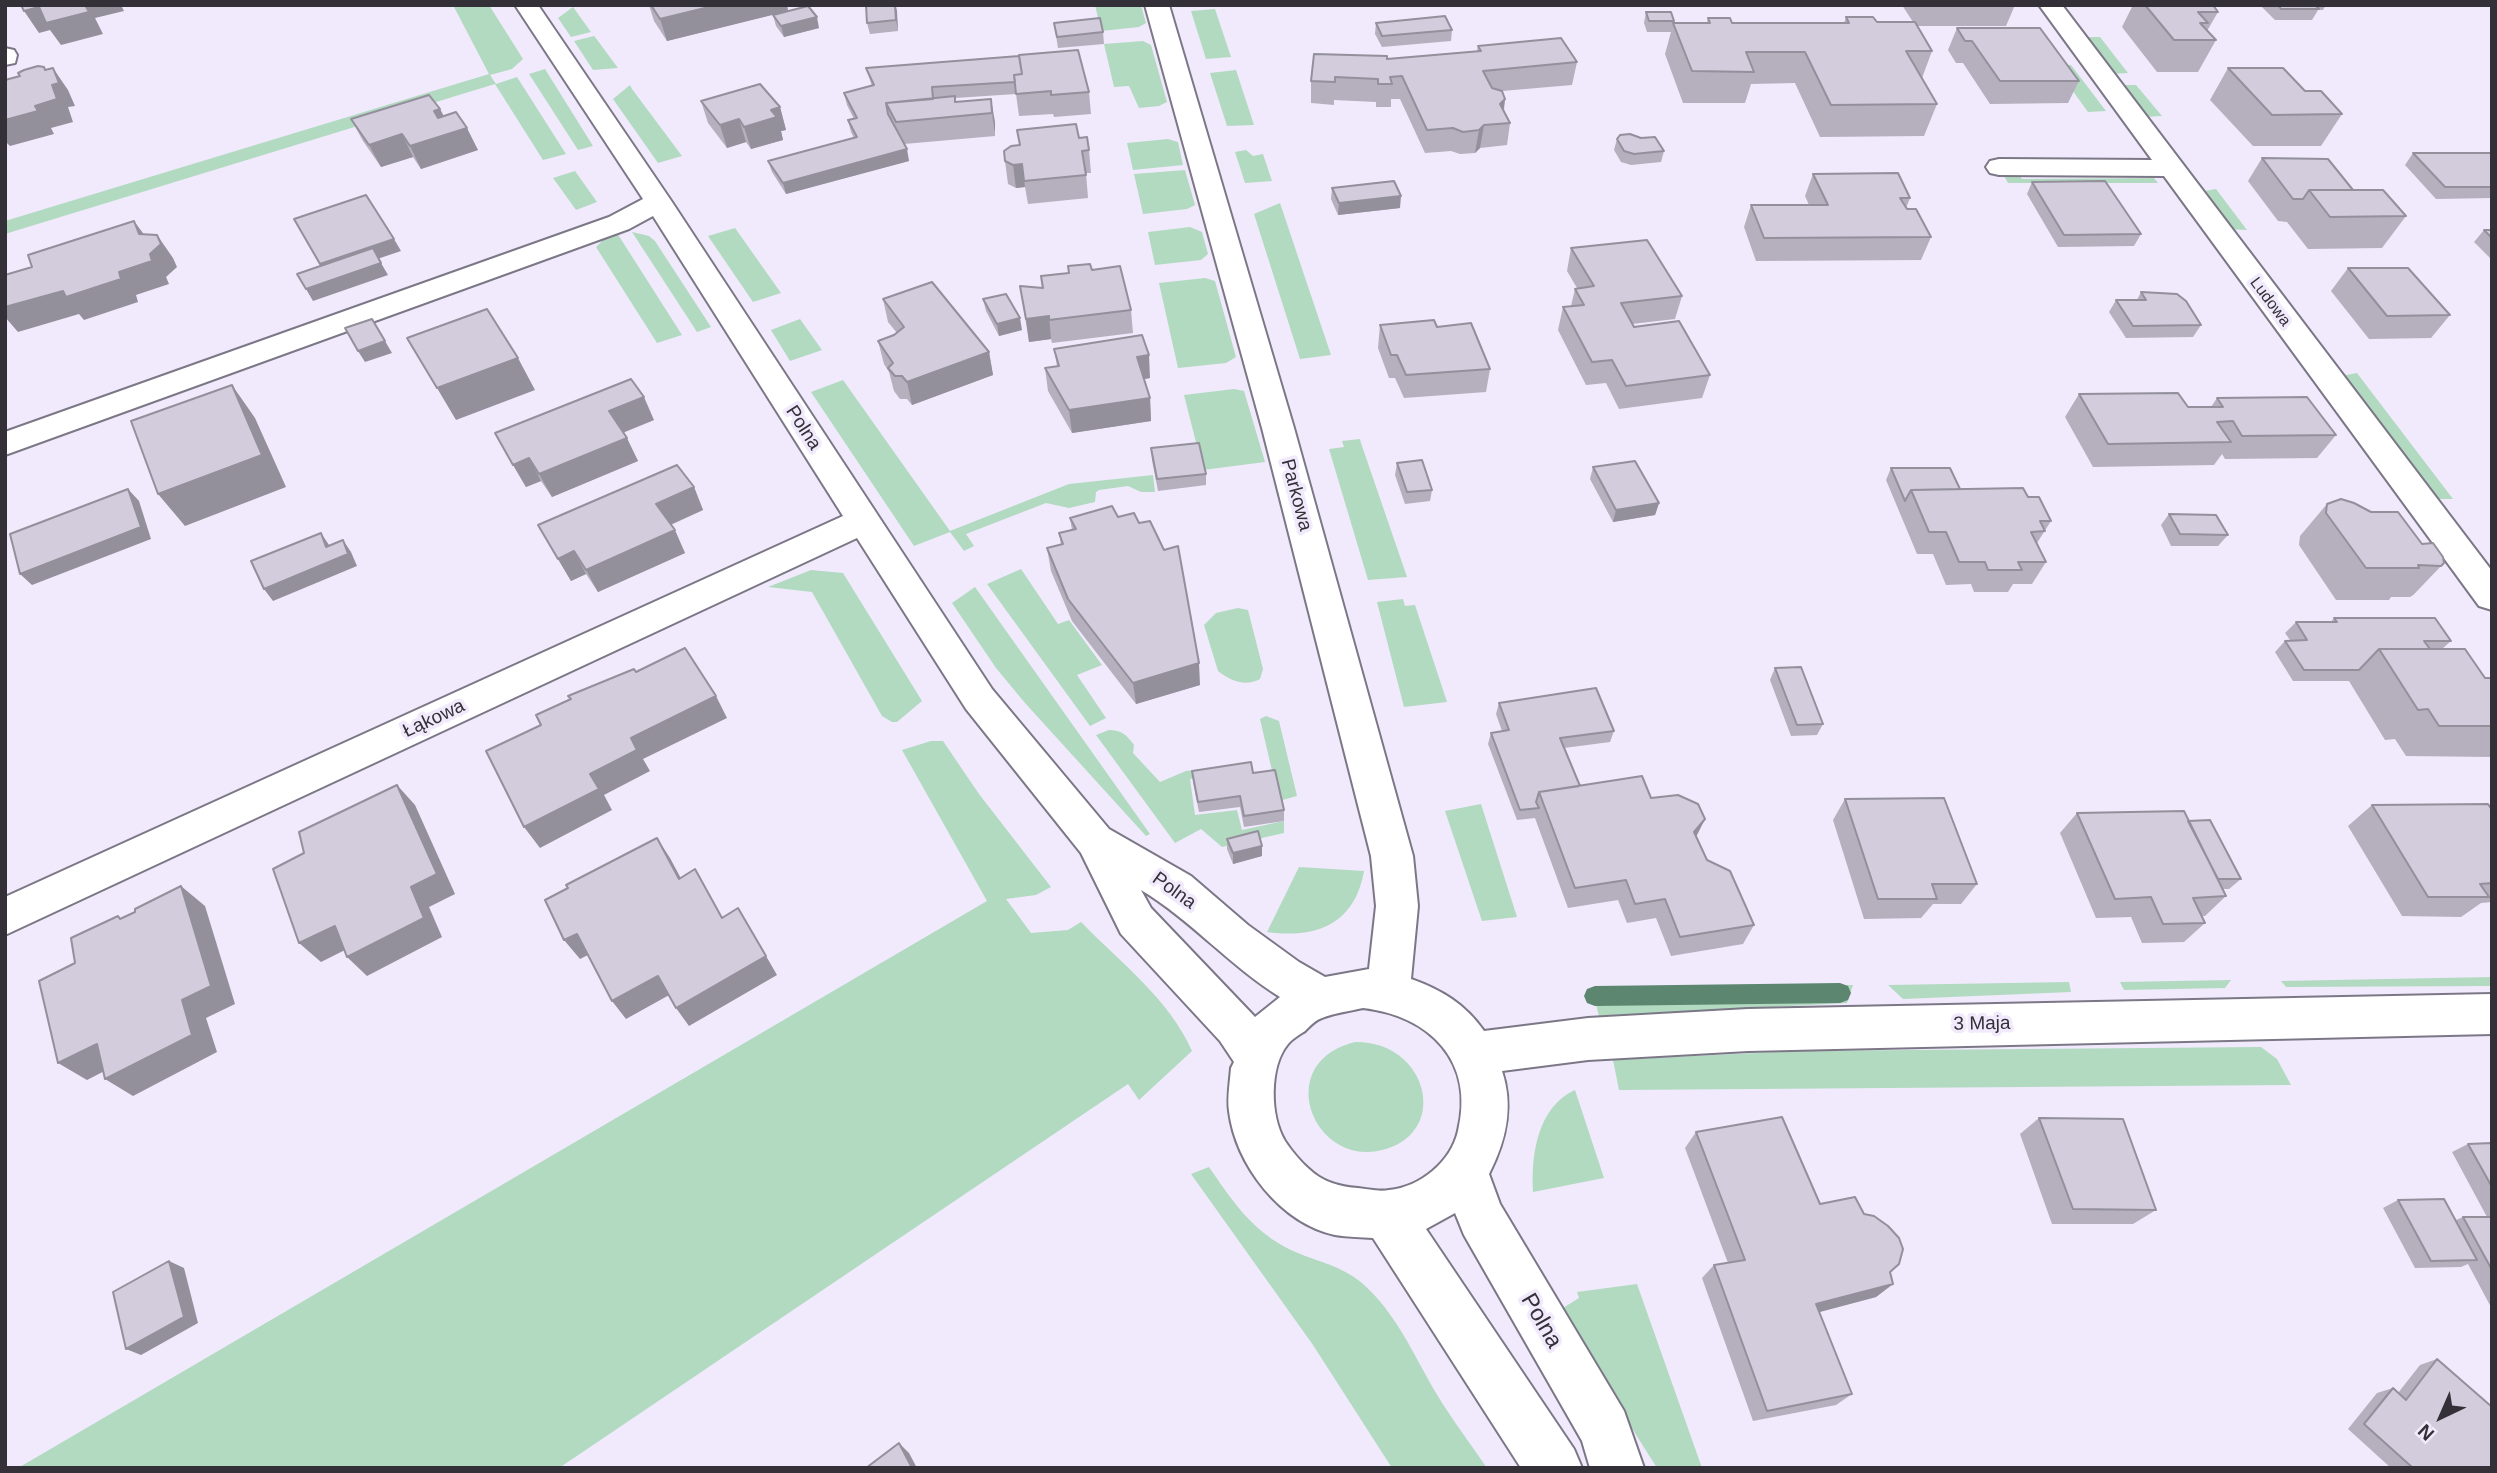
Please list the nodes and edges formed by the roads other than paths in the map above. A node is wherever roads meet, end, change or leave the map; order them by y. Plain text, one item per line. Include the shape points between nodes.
1 (526, 5) edge
2 (1157, 5) edge
3 (2050, 5) edge
4 (2059, 144) dead end
5 (1999, 167) dead end
6 (2074, 168) junction
7 (2169, 168) junction
8 (658, 202) junction
9 (62, 398) dead end
10 (5, 444) edge
11 (863, 522) junction
12 (2492, 597) edge
13 (1095, 841) junction
14 (5, 918) edge
15 (1387, 990) junction
16 (1318, 996) junction
17 (2492, 1014) edge
18 (1473, 1054) junction
19 (1255, 1056) junction
20 (1465, 1174) junction
21 (1386, 1215) junction
22 (1555, 1468) edge
23 (1617, 1468) edge

1 - 8 street, Polna
2 - 15 street, Parkowa via 1282,443 1397,876 1395,941
3 - 7 street, Ludowa
4 - 6 street
5 - 6 street
6 - 7 street
7 - 12 street, Ludowa
8 - 9 street via 609,207
8 - 10 street via 620,223
8 - 11 street, Polna
11 - 13 street, Polna via 979,699
11 - 14 street, Łąkowa
13 - 16 street, Polna via 1176,889 1233,938
13 - 19 street, Polna via 1136,921 1236,1026
15 - 16 street via 1340,989
15 - 18 street via 1413,998 1437,1013
16 - 19 street via 1277,1024
17 - 18 street, 3 Maja via 1748,1030 1588,1040
18 - 20 street via 1485,1083 1487,1115 1480,1146
19 - 21 street via 1249,1108 1256,1138 1272,1165 1293,1189 1322,1205 1353,1215
20 - 21 street via 1431,1202 1410,1212
20 - 23 street, Polna via 1481,1218 1605,1430
21 - 22 street

